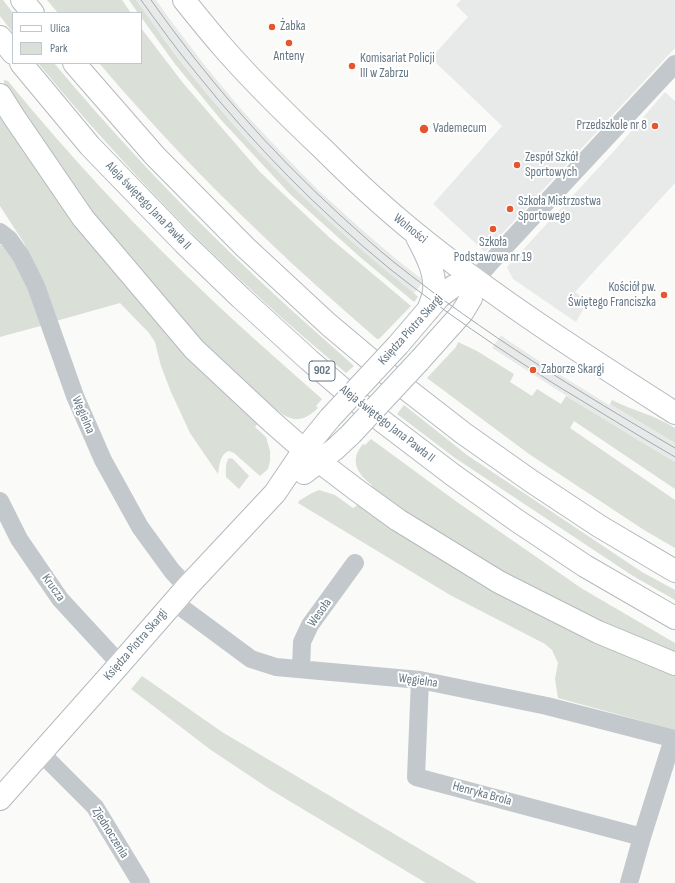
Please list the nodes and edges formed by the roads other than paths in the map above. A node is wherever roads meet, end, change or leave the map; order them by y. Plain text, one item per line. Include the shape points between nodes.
1 (22, 0) edge
2 (184, 0) edge
3 (32, 12) edge
4 (0, 37) edge
5 (12, 52) edge
6 (22, 64) edge
7 (75, 64) edge
8 (675, 64) edge
9 (0, 95) edge
10 (0, 232) edge
11 (414, 233) junction
12 (475, 280) junction
13 (512, 306) junction
14 (427, 312) junction
15 (462, 313) junction
16 (675, 413) edge
17 (312, 456) junction
18 (0, 501) edge
19 (355, 563) dead end
20 (675, 571) edge
21 (180, 595) junction
22 (675, 618) edge
23 (120, 664) junction
24 (675, 664) edge
25 (301, 669) junction
26 (420, 680) junction
27 (674, 739) edge
28 (41, 753) junction
29 (0, 799) edge
30 (642, 837) junction
31 (141, 883) edge
32 (629, 883) edge

1 - 3 main road
2 - 11 main road, Wolności via 275,103 364,190
4 - 5 main road
6 - 22 main road, Aleja świętego Jana Pawła II / 902 via 90,146 179,238 320,370 365,408 516,520 585,566
7 - 20 main road via 154,156 245,247 328,324 391,377 531,481 599,526
8 - 12 street
9 - 17 main road via 83,218 184,338 271,421
10 - 21 street, Węgielna via 9,239 21,256 36,286 75,396 103,460 140,528 172,571
11 - 12 main road, Wolności
11 - 14 main road via 426,254 433,276 434,292
12 - 13 main road, Wolności
12 - 14 main road, Księdza Piotra Skargi via 454,286 439,297
12 - 15 main road, Księdza Piotra Skargi via 471,298
13 - 15 main road via 496,303
13 - 16 main road, Wolności
14 - 17 main road, Księdza Piotra Skargi, bridge via 330,418
15 - 17 main road, Księdza Piotra Skargi, bridge via 351,434 335,449
17 - 21 main road, Księdza Piotra Skargi
17 - 24 main road via 398,520 499,582 598,632
18 - 23 street, Krucza via 19,539 60,599
19 - 25 street, Wesoła via 310,625 302,642
21 - 23 main road, Księdza Piotra Skargi
21 - 25 street, Węgielna via 251,659 276,667
23 - 28 main road, Księdza Piotra Skargi
25 - 26 street, Węgielna
26 - 27 street, Węgielna via 547,706
26 - 30 street, Henryka Brola via 416,777
27 - 30 street
28 - 29 main road, Księdza Piotra Skargi
28 - 31 street, Zjednoczenia via 95,807
30 - 32 street

